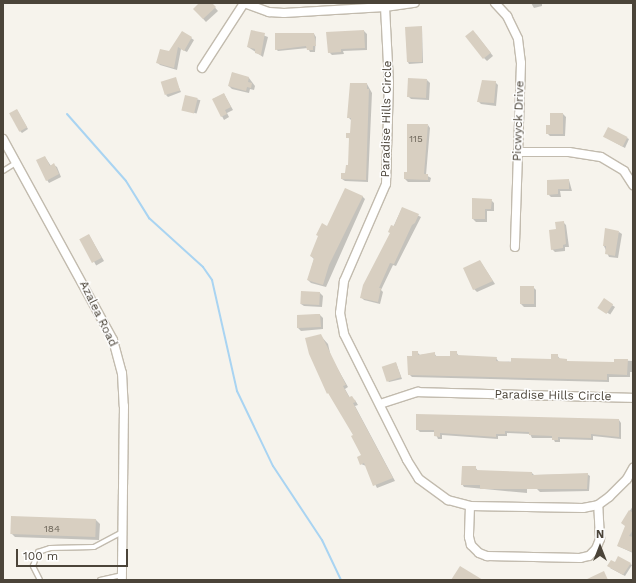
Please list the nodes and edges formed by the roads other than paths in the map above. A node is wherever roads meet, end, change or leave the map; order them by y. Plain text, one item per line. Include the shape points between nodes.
1 (244, 3) edge
2 (415, 3) edge
3 (495, 3) edge
4 (385, 7) junction
5 (202, 68) dead end
6 (3, 138) edge
7 (518, 152) junction
8 (17, 162) junction
9 (3, 172) edge
10 (633, 185) edge
11 (515, 247) dead end
12 (633, 398) edge
13 (380, 404) junction
14 (633, 468) edge
15 (598, 504) junction
16 (470, 506) junction
17 (123, 531) junction
18 (122, 577) edge
19 (40, 580) edge
20 (100, 580) edge

1 - 4 street via 262,10 284,13
1 - 5 street
2 - 4 street
3 - 7 street, Picwyck Drive via 507,16 518,39 521,63
4 - 13 street, Paradise Hills Circle via 389,83 386,184 349,269 340,301 344,334
6 - 8 street, Azalea Road
7 - 10 street via 569,152 601,157 624,171
7 - 11 street, Picwyck Drive
8 - 9 lane
8 - 17 street, Azalea Road via 113,340 122,373 124,406
12 - 13 street, Paradise Hills Circle via 418,392
13 - 16 street, Paradise Hills Circle via 419,479 448,500
14 - 15 street, Paradise Hills Circle via 618,490
15 - 16 street, Paradise Hills Circle via 572,510
15 - 16 street via 600,539 596,549 589,556 580,558 487,556 478,553 471,545 469,537
17 - 18 street, Azalea Road
17 - 19 lane via 94,547 50,548 38,552 33,566
18 - 20 lane

